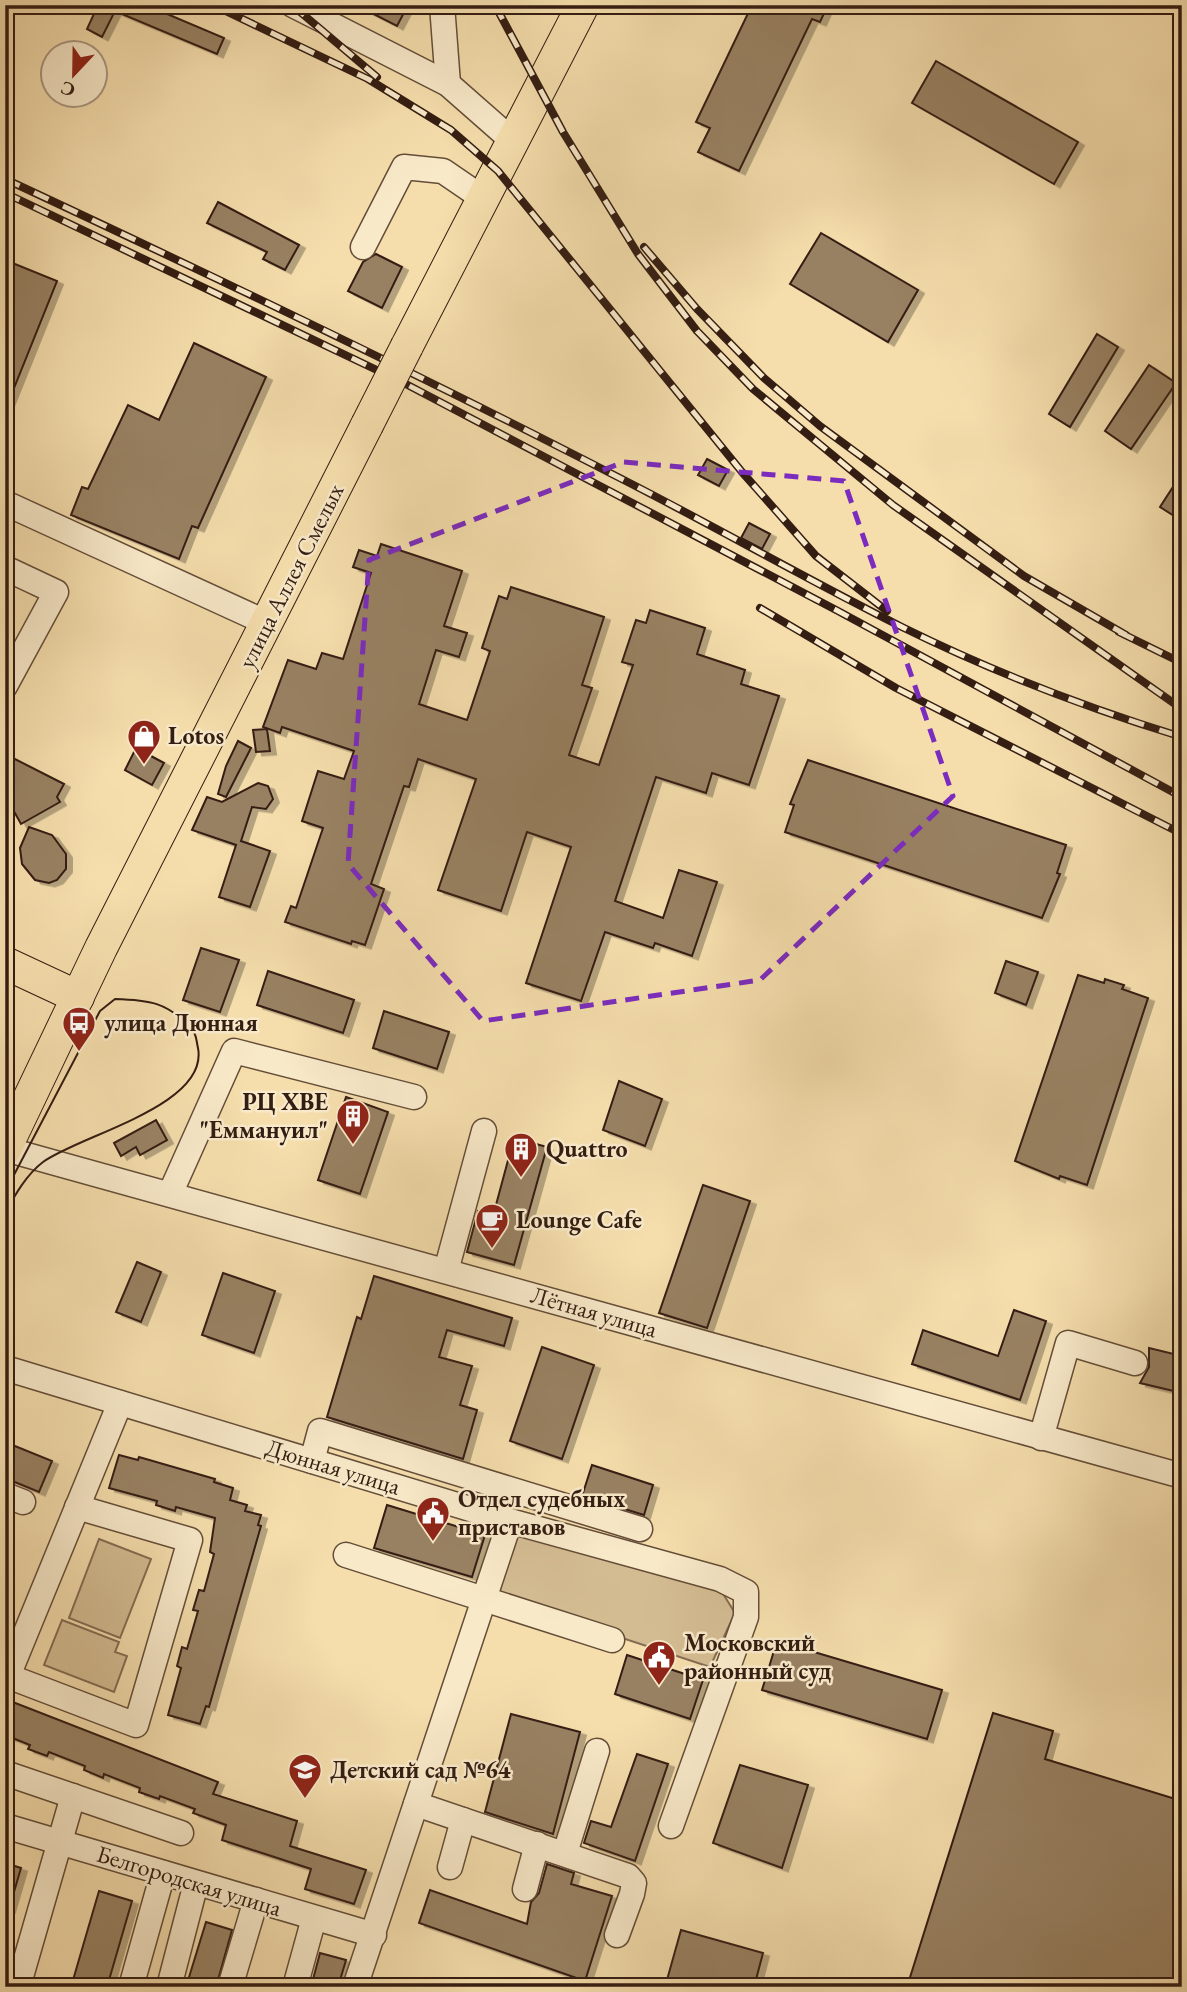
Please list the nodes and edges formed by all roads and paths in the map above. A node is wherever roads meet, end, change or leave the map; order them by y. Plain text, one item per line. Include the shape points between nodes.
1 (293, 5) edge
2 (442, 5) edge
3 (583, 5) edge
4 (448, 84) junction
5 (514, 142) junction
6 (484, 199) junction
7 (363, 247) dead end
8 (6, 507) edge
9 (5, 568) edge
10 (267, 623) junction
11 (5, 686) edge
12 (5, 963) edge
13 (78, 997) junction
14 (414, 1097) dead end
15 (484, 1131) dead end
16 (5, 1149) edge
17 (170, 1194) junction
18 (446, 1271) junction
19 (1135, 1363) dead end
20 (5, 1368) edge
21 (120, 1403) junction
22 (1041, 1438) junction
23 (312, 1461) junction
24 (1182, 1476) edge
25 (77, 1507) junction
26 (510, 1521) junction
27 (639, 1529) dead end
28 (346, 1555) dead end
29 (484, 1598) junction
30 (612, 1640) dead end
31 (7, 1675) edge
32 (597, 1751) dead end
33 (5, 1773) edge
34 (73, 1796) junction
35 (416, 1804) junction
36 (463, 1820) junction
37 (5, 1826) edge
38 (671, 1826) dead end
39 (181, 1833) dead end
40 (60, 1842) junction
41 (537, 1844) junction
42 (565, 1853) junction
43 (450, 1867) dead end
44 (163, 1873) junction
45 (196, 1883) junction
46 (525, 1889) dead end
47 (256, 1900) junction
48 (314, 1918) junction
49 (373, 1935) junction
50 (617, 1935) dead end
51 (18, 1987) edge
52 (131, 1987) edge
53 (169, 1987) edge
54 (230, 1987) edge
55 (295, 1987) edge
56 (355, 1987) edge

1 - 4 street
2 - 4 street
3 - 5 main road, улица Аллея Смелых
4 - 5 street
5 - 6 main road, улица Аллея Смелых
6 - 7 street via 443,171 404,167
6 - 10 main road, улица Аллея Смелых, bridge
8 - 10 street
9 - 11 street via 56,592
10 - 13 main road, улица Аллея Смелых
12 - 13 main road
13 - 16 main road, улица Аллея Смелых
14 - 17 street via 234,1051
15 - 18 street
16 - 17 street, Лётная улица
17 - 18 street, Лётная улица
18 - 22 street, Лётная улица
19 - 22 street via 1068,1343
20 - 21 street, Дюнная улица
21 - 23 street, Дюнная улица
21 - 25 street
22 - 24 street, Лётная улица
23 - 26 street, Дюнная улица
23 - 27 street via 320,1431
25 - 31 street
25 - 31 street via 190,1540 136,1726
26 - 29 street
26 - 38 street, Дюнная улица via 720,1579 746,1592 746,1618
28 - 29 street
29 - 30 street
29 - 35 street
32 - 42 street
33 - 34 street
34 - 39 street
34 - 40 street
35 - 36 street
35 - 49 street
36 - 41 street
36 - 43 street
37 - 40 street, Белгородская улица
40 - 44 street, Белгородская улица
40 - 51 street
41 - 42 street
41 - 46 street
42 - 50 street via 620,1871 634,1883
44 - 45 street, Белгородская улица
44 - 52 street
45 - 47 street, Белгородская улица
45 - 53 street
47 - 48 street, Белгородская улица
47 - 54 street
48 - 49 street, Белгородская улица
48 - 55 street
49 - 56 street

